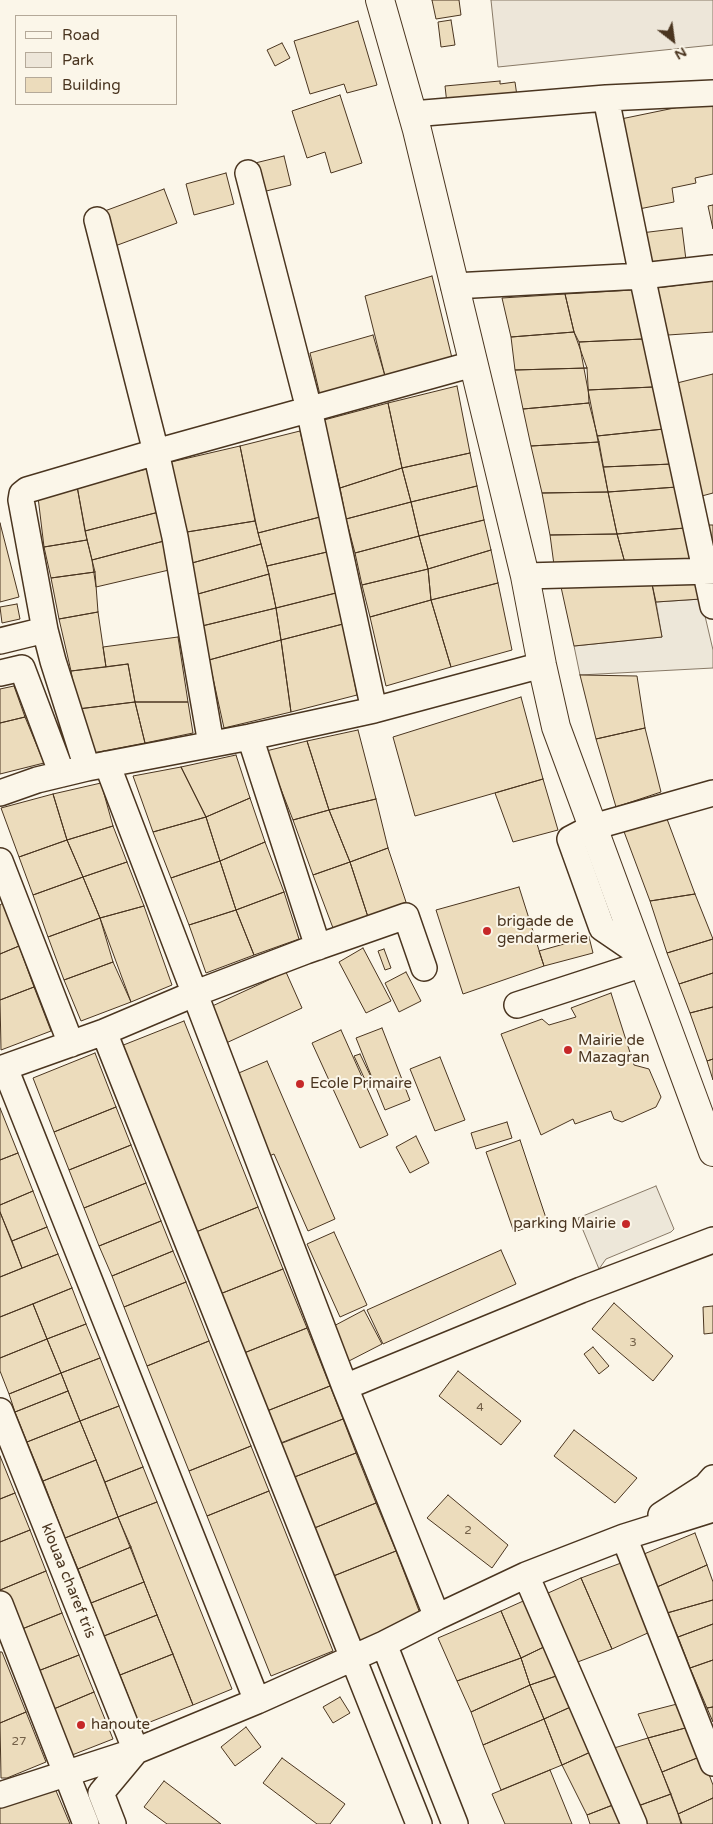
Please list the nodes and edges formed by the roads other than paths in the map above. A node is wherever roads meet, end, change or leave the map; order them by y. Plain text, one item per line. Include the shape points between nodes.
1 (380, 0) edge
2 (713, 93) edge
3 (606, 98) junction
4 (412, 114) junction
5 (248, 173) dead end
6 (97, 220) dead end
7 (713, 268) edge
8 (642, 276) junction
9 (454, 286) junction
10 (473, 364) junction
11 (309, 409) junction
12 (156, 452) junction
13 (710, 571) edge
14 (525, 576) junction
15 (713, 606) edge
16 (45, 630) junction
17 (0, 641) edge
18 (542, 665) junction
19 (11, 670) edge
20 (374, 710) junction
21 (250, 737) junction
22 (211, 744) junction
23 (97, 766) junction
24 (62, 774) junction
25 (0, 793) edge
26 (713, 793) edge
27 (593, 828) junction
28 (0, 861) edge
29 (318, 947) junction
30 (641, 959) junction
31 (424, 968) dead end
32 (196, 993) junction
33 (517, 1005) dead end
34 (104, 1032) junction
35 (71, 1044) junction
36 (2, 1068) edge
37 (713, 1152) edge
38 (713, 1240) edge
39 (345, 1387) junction
40 (0, 1411) edge
41 (713, 1478) edge
42 (713, 1509) edge
43 (624, 1537) junction
44 (526, 1576) junction
45 (0, 1604) edge
46 (437, 1617) junction
47 (384, 1644) junction
48 (354, 1658) junction
49 (257, 1701) junction
50 (136, 1751) junction
51 (713, 1763) edge
52 (67, 1773) junction
53 (0, 1795) edge
54 (86, 1824) edge
55 (113, 1824) edge
56 (419, 1824) edge
57 (455, 1824) edge
58 (634, 1824) edge

1 - 4 main road
2 - 3 street
3 - 4 street
3 - 8 street
4 - 9 main road
5 - 11 street
6 - 12 street
7 - 8 street
8 - 9 street
8 - 13 street
9 - 10 main road
10 - 11 street
10 - 14 main road
11 - 12 street
11 - 20 street
12 - 16 street via 22,494
12 - 22 street via 175,537
13 - 14 street
13 - 15 street
14 - 18 main road
16 - 17 street
16 - 19 street
16 - 23 street via 53,661
18 - 20 street
18 - 27 main road via 556,727
19 - 24 street
20 - 21 street
21 - 22 street
21 - 29 street
22 - 23 street
23 - 24 street
23 - 32 street
24 - 25 street
26 - 27 street
27 - 30 main road
28 - 35 street
29 - 31 street via 406,916
29 - 32 street
30 - 33 street
30 - 37 main road
32 - 34 street
32 - 39 street
34 - 35 street
34 - 48 street
35 - 36 street
36 - 49 street
38 - 39 street via 581,1290
39 - 46 street
40 - 50 street, klouaa charef tris
41 - 43 street via 670,1510
42 - 43 street
43 - 44 street
43 - 51 street
44 - 46 street
44 - 58 street
45 - 52 street
46 - 47 street
47 - 48 street
47 - 57 street
48 - 49 street
48 - 56 street
49 - 50 street
50 - 52 street
50 - 55 street via 101,1793
52 - 53 street
52 - 54 street

